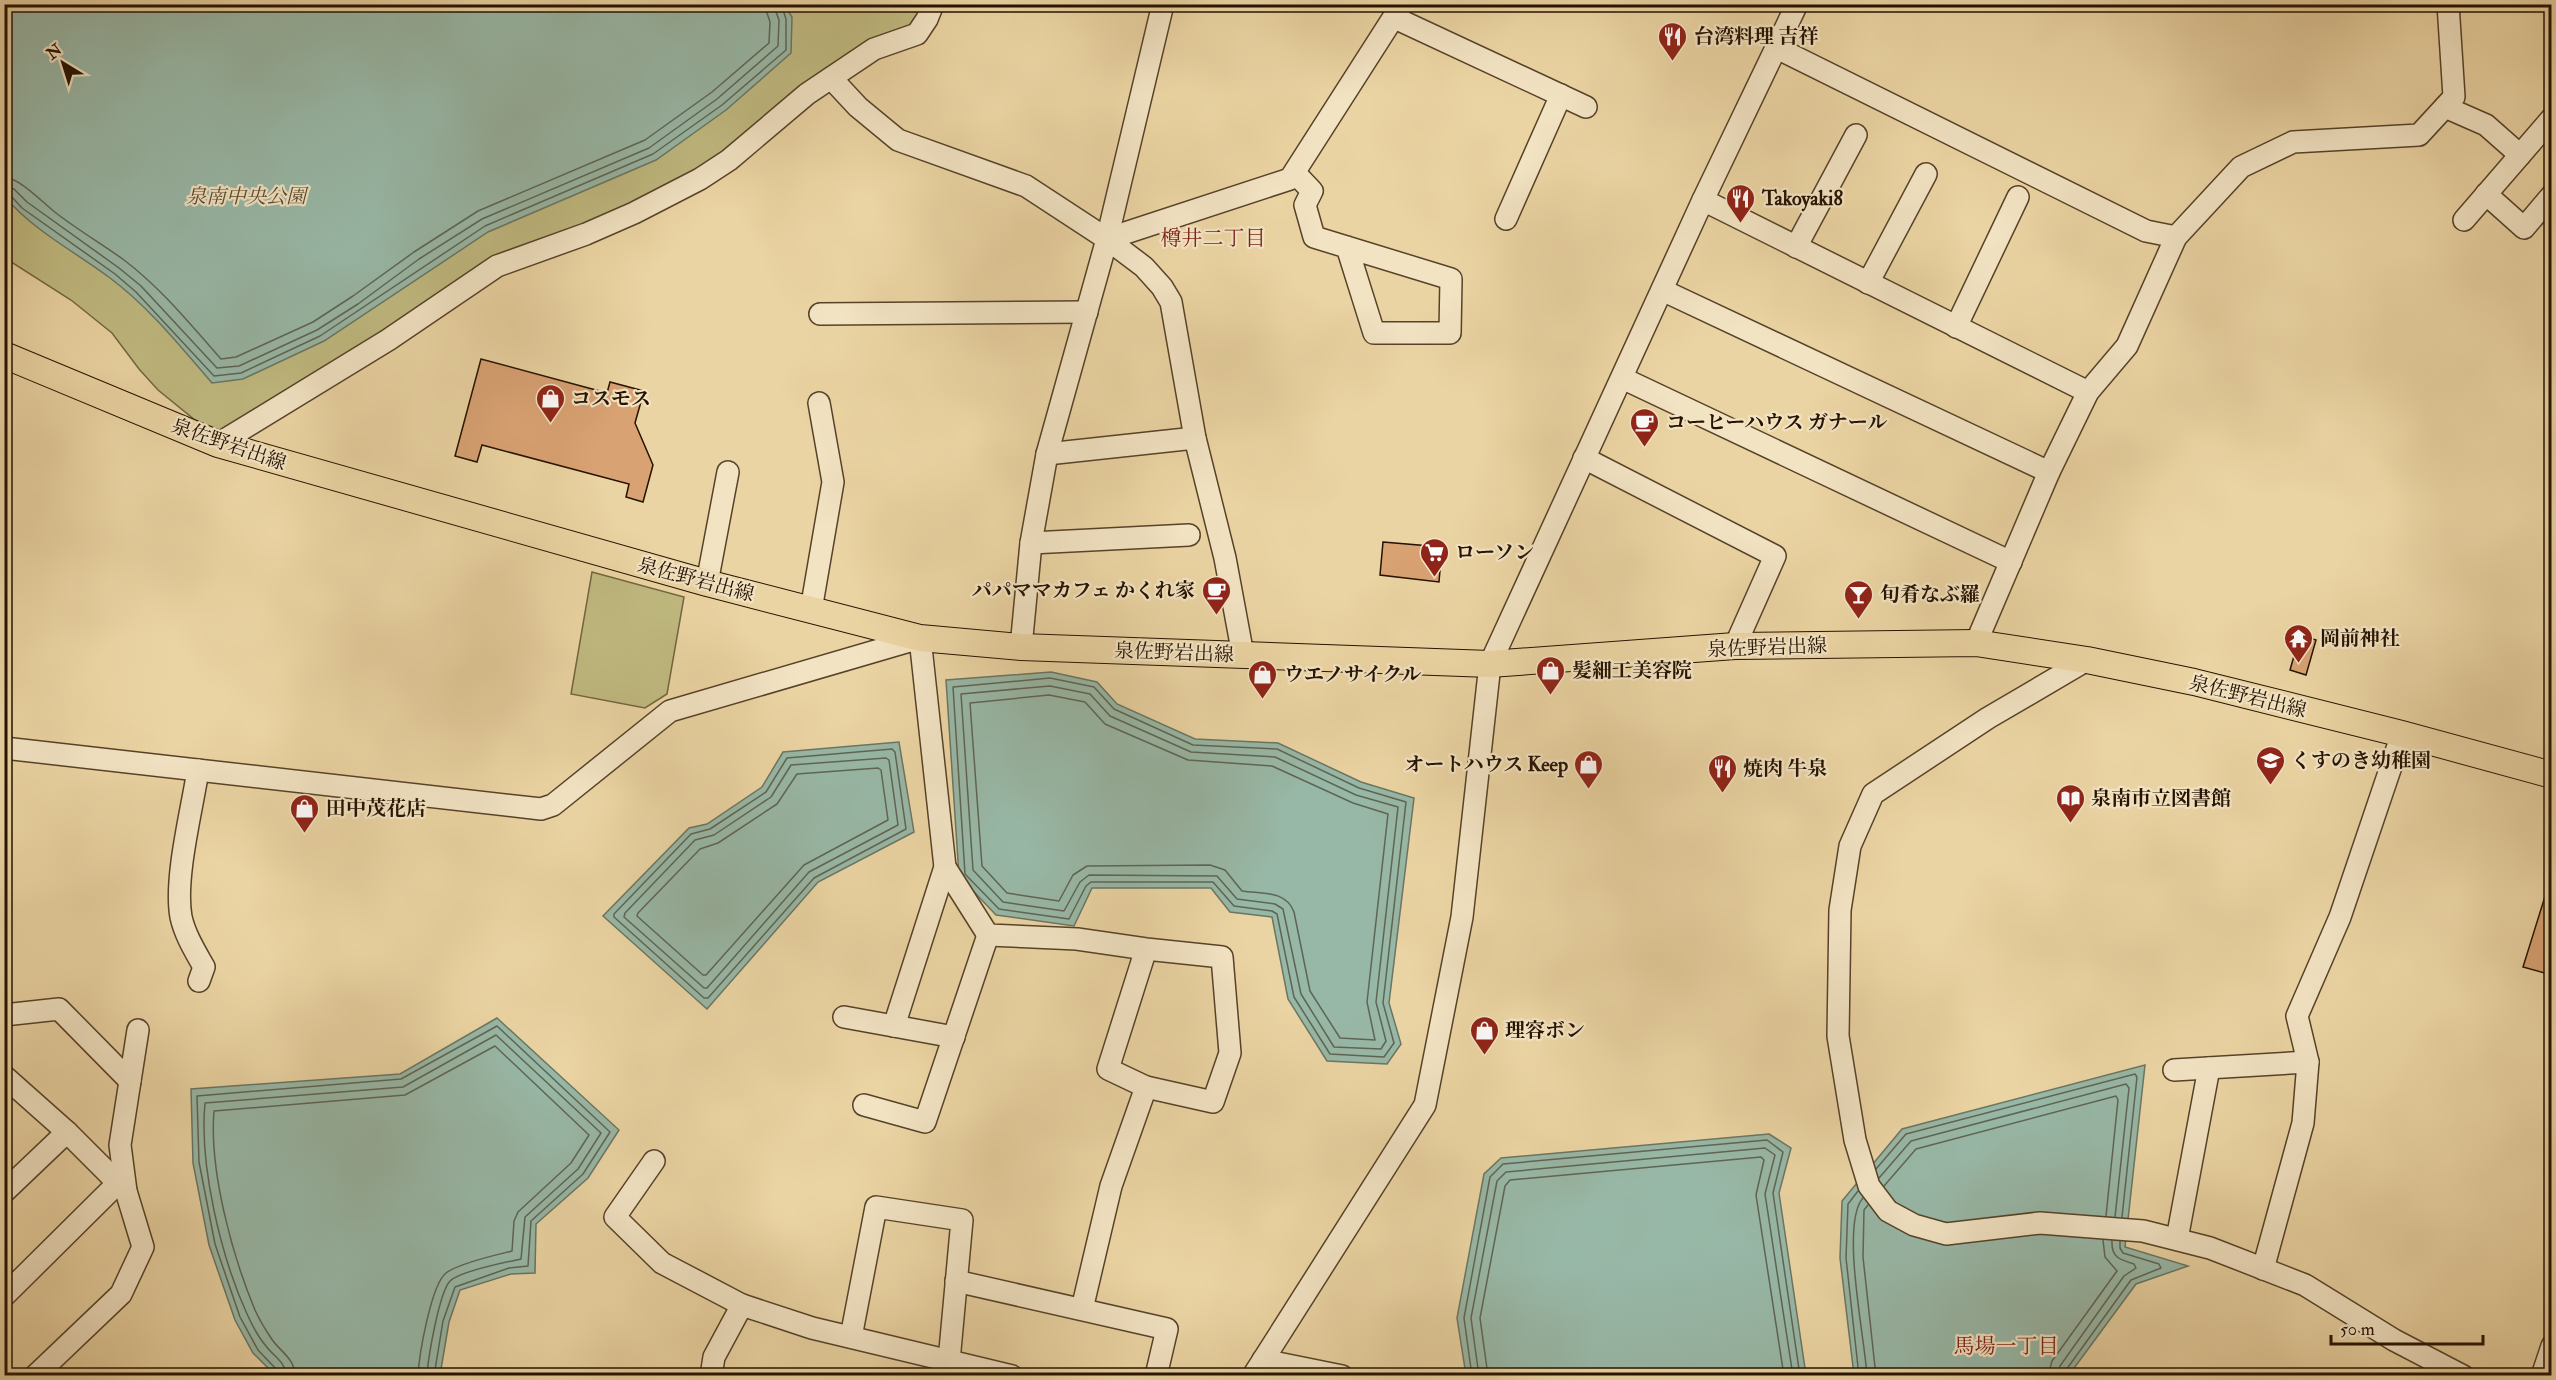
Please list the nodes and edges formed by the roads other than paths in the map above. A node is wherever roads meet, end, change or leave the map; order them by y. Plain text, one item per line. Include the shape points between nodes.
1 (933, 4) edge
2 (1163, 4) edge
3 (1797, 4) edge
4 (2448, 4) edge
5 (1399, 11) edge
6 (1777, 48) junction
7 (831, 78) junction
8 (1561, 95) junction
9 (1586, 107) dead end
10 (2445, 107) junction
11 (2552, 118) edge
12 (1856, 135) dead end
13 (2520, 155) junction
14 (1295, 173) junction
15 (1926, 174) dead end
16 (2486, 194) junction
17 (2552, 195) edge
18 (2018, 197) dead end
19 (1703, 200) junction
20 (1506, 219) dead end
21 (2464, 220) dead end
22 (2176, 237) junction
23 (1107, 239) junction
24 (1347, 247) junction
25 (1796, 247) junction
26 (1868, 283) junction
27 (1662, 290) junction
28 (1087, 312) junction
29 (820, 314) dead end
30 (1956, 327) junction
31 (4, 355) edge
32 (1622, 378) junction
33 (2088, 392) junction
34 (819, 403) dead end
35 (1195, 438) junction
36 (218, 444) junction
37 (1047, 454) junction
38 (1584, 458) junction
39 (728, 472) dead end
40 (2049, 472) junction
41 (1189, 535) dead end
42 (1030, 543) junction
43 (2011, 562) junction
44 (707, 583) junction
45 (811, 610) junction
46 (920, 638) junction
47 (1976, 644) junction
48 (1022, 646) junction
49 (1735, 646) junction
50 (1243, 655) junction
51 (2087, 660) junction
52 (1490, 664) junction
53 (2402, 734) junction
54 (4, 748) edge
55 (198, 770) junction
56 (2552, 775) edge
57 (945, 867) junction
58 (988, 935) junction
59 (1146, 950) junction
60 (199, 981) dead end
61 (4, 1015) edge
62 (844, 1017) dead end
63 (894, 1026) junction
64 (138, 1030) dead end
65 (954, 1037) junction
66 (2308, 1062) junction
67 (2209, 1068) junction
68 (2174, 1070) dead end
69 (5, 1076) edge
70 (130, 1081) junction
71 (1146, 1088) junction
72 (864, 1105) dead end
73 (67, 1132) junction
74 (654, 1161) dead end
75 (122, 1187) junction
76 (4, 1192) edge
77 (2177, 1239) junction
78 (2263, 1269) junction
79 (956, 1281) junction
80 (4, 1296) edge
81 (742, 1305) junction
82 (1082, 1310) junction
83 (851, 1337) junction
84 (2552, 1346) edge
85 (949, 1361) junction
86 (1258, 1368) edge
87 (35, 1376) edge
88 (711, 1376) edge
89 (1012, 1376) edge
90 (1156, 1376) edge
91 (1342, 1376) edge
92 (2463, 1376) edge
93 (2542, 1376) edge

1 - 7 street via 917,34 874,49
2 - 23 street
3 - 6 street
4 - 10 street via 2454,97
5 - 8 street
5 - 14 street
6 - 19 street
6 - 22 street via 2146,231
7 - 23 street via 898,140 1026,186
7 - 36 street via 700,180 586,234 496,266 388,340
8 - 9 street
8 - 20 street
10 - 13 street via 2486,125
10 - 22 street via 2419,135 2293,141 2241,167
11 - 13 street
12 - 25 street
13 - 16 street
14 - 23 street via 1290,180
14 - 24 street via 1312,191 1305,206 1314,237
15 - 26 street
16 - 17 street via 2524,228
16 - 21 street
18 - 30 street
19 - 25 street
19 - 27 street
22 - 33 street via 2127,346
23 - 28 street
23 - 35 street via 1144,267 1171,302
24 - 24 street via 1374,333 1450,333 1451,279
25 - 26 street
26 - 30 street
27 - 32 street
27 - 40 street
28 - 29 street
28 - 37 street
30 - 33 street
31 - 36 main road, 泉佐野岩出線
32 - 38 street
32 - 43 street
33 - 40 street
34 - 45 street via 833,482
35 - 37 street
35 - 50 street via 1225,558
36 - 44 main road, 泉佐野岩出線
37 - 42 street
38 - 49 street via 1775,556
38 - 52 street
39 - 44 street
40 - 43 street
41 - 42 street
42 - 48 street
43 - 47 street
44 - 45 main road, 泉佐野岩出線
45 - 46 main road, 泉佐野岩出線
46 - 48 main road, 泉佐野岩出線
46 - 55 street via 670,711 553,805 541,809
46 - 57 street
47 - 49 main road, 泉佐野岩出線
47 - 51 main road, 泉佐野岩出線
48 - 50 main road, 泉佐野岩出線
49 - 52 main road, 泉佐野岩出線
50 - 52 main road, 泉佐野岩出線
51 - 53 main road, 泉佐野岩出線 via 2194,682
51 - 77 street via 1988,718 1873,794 1850,846 1840,910 1838,1036 1855,1140 1869,1186 1888,1211 1914,1226 1946,1234 2040,1223 2143,1231
52 - 86 street via 1462,917 1425,1105
53 - 56 main road, 泉佐野岩出線
53 - 66 street via 2340,917 2297,1016
54 - 55 street
55 - 60 street via 179,892 189,941 204,967
57 - 58 street
57 - 63 street
58 - 59 street via 1077,939
58 - 65 street
59 - 71 street via 1108,1069
59 - 71 street via 1222,957 1230,1053 1213,1102
61 - 70 street via 58,1009
62 - 63 street
63 - 65 street
64 - 70 street
65 - 72 street via 925,1122
66 - 67 street
66 - 78 street via 2303,1123
67 - 68 street
67 - 77 street
69 - 73 street
70 - 75 street via 120,1145
71 - 82 street via 1111,1186
73 - 75 street
73 - 76 street
74 - 81 street via 615,1217 662,1263
75 - 80 street
75 - 87 street via 143,1247 121,1294
77 - 78 street
78 - 92 street via 2305,1285 2394,1341
79 - 82 street
79 - 83 street via 962,1220 876,1207
79 - 85 street
81 - 83 street
81 - 88 street via 714,1357
82 - 90 street via 1167,1329
83 - 85 street
84 - 93 street
85 - 89 street
86 - 91 street

